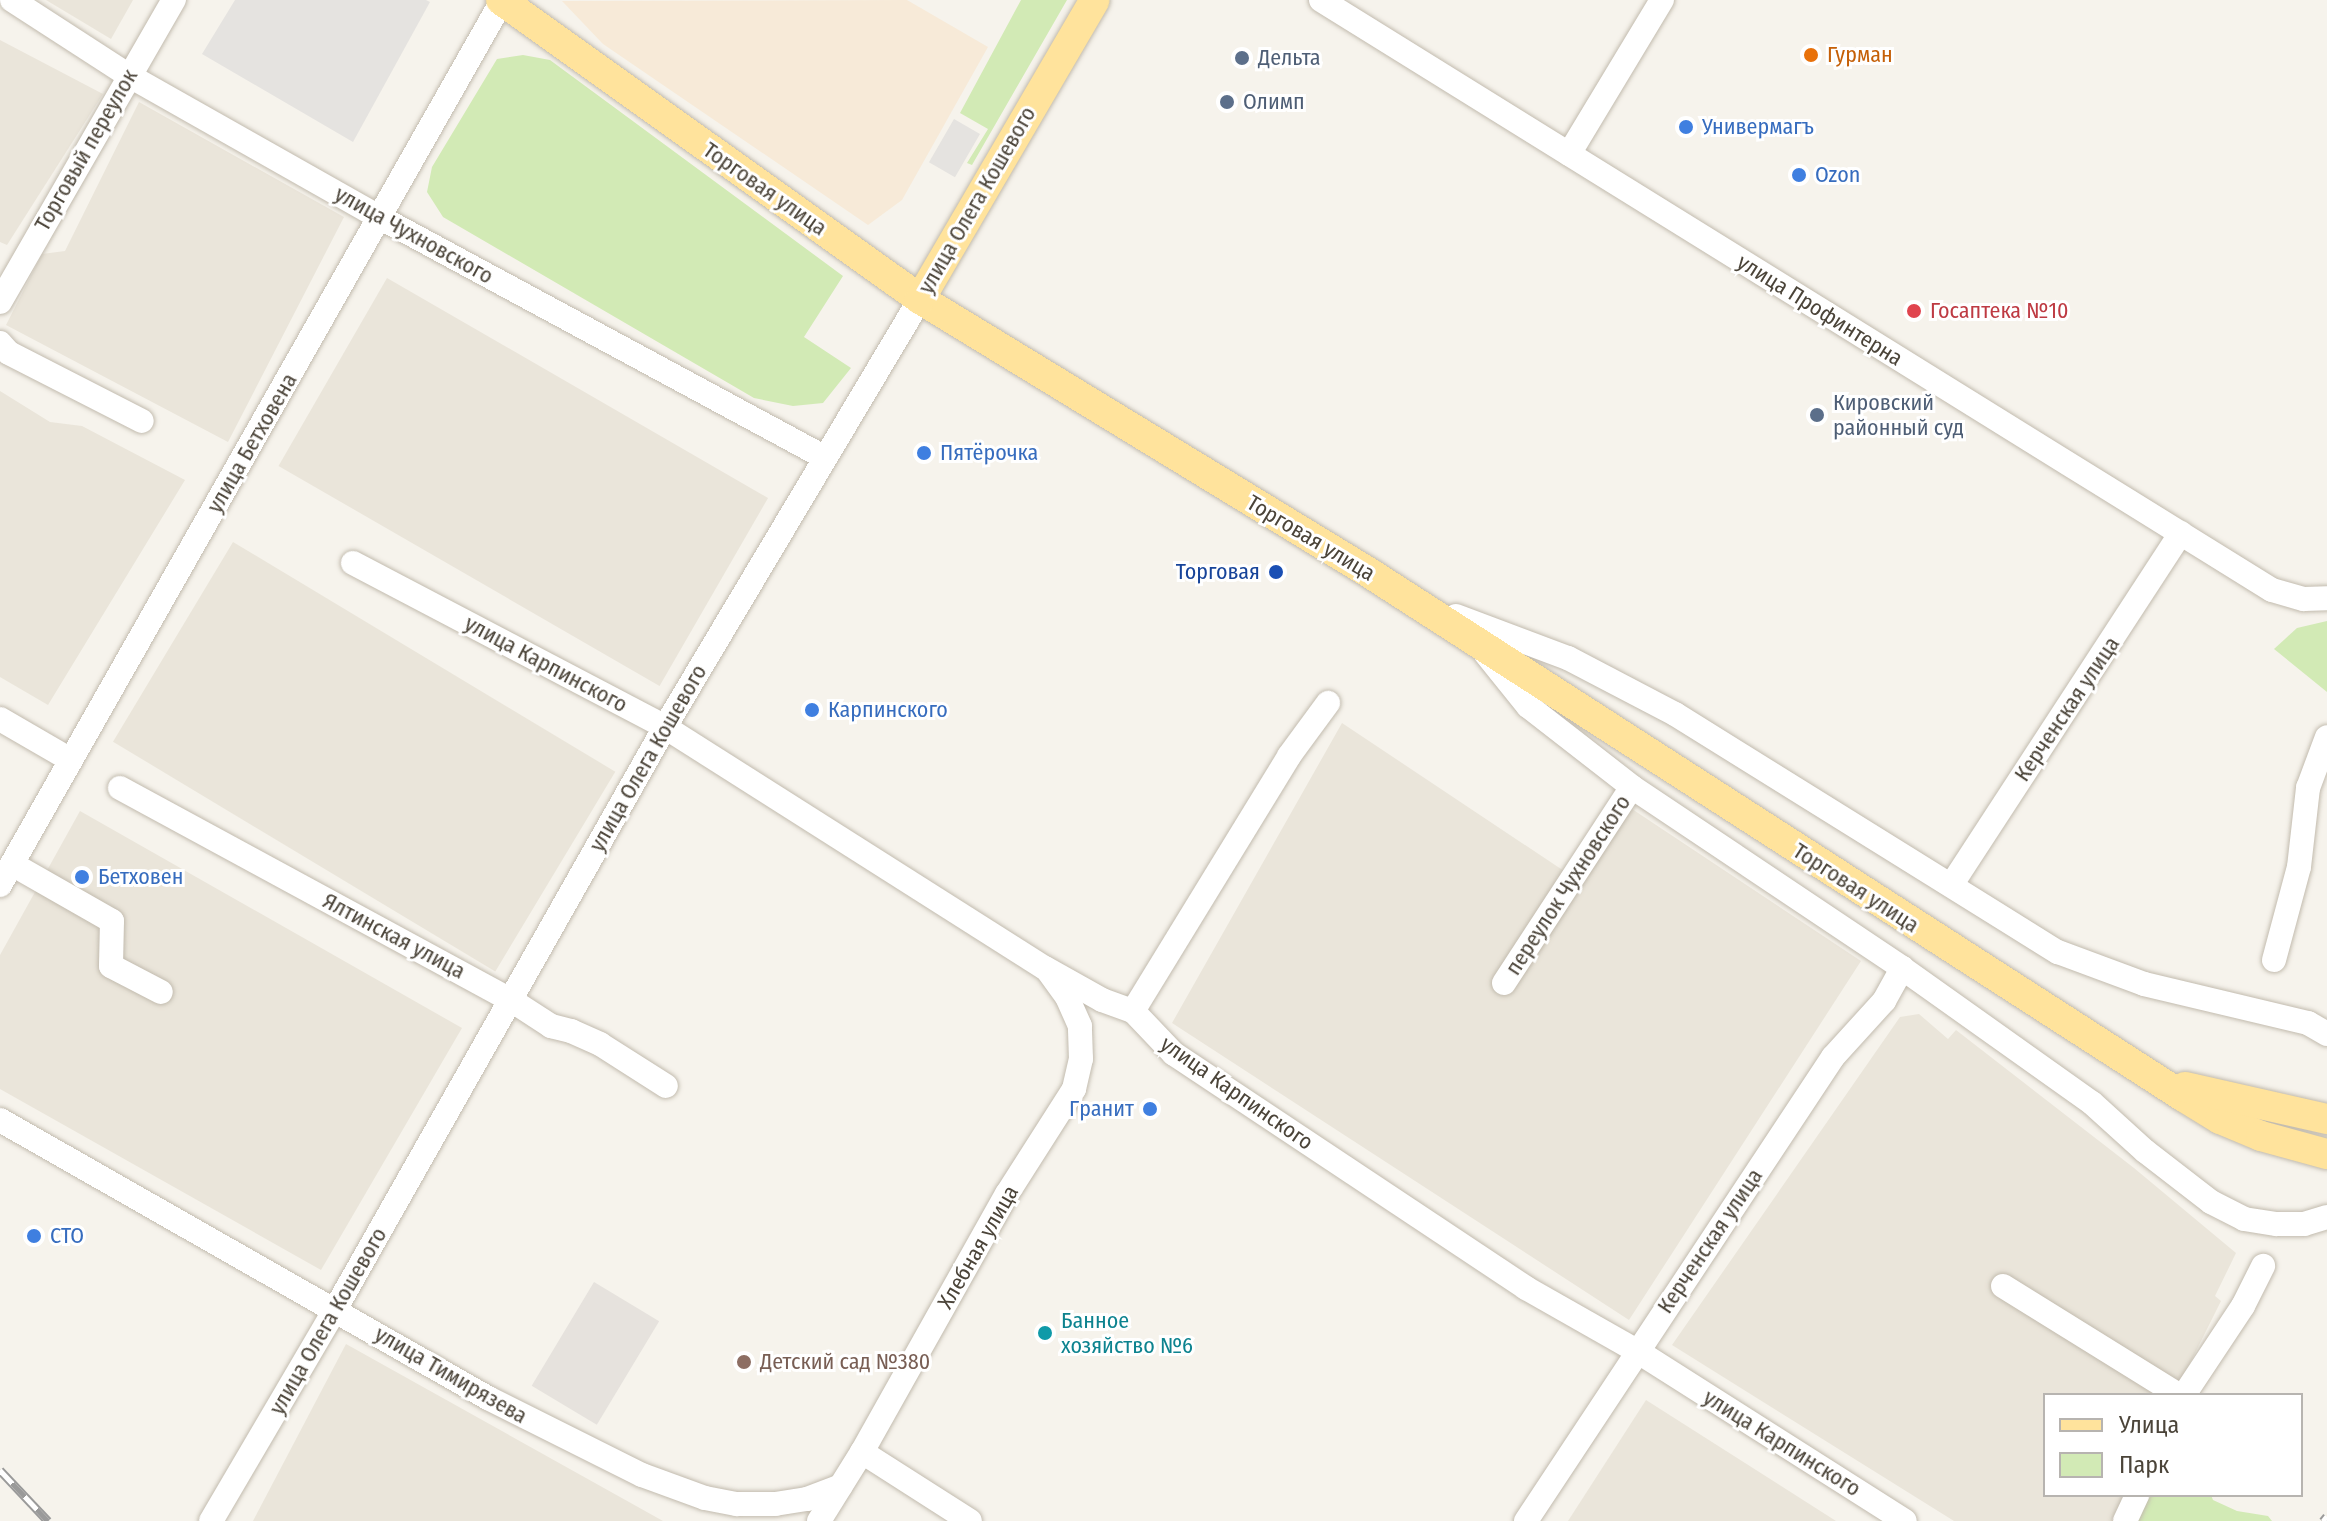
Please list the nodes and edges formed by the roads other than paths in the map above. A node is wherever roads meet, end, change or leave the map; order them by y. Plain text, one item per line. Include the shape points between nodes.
1 (12, 0) edge
2 (174, 0) edge
3 (502, 0) edge
4 (1095, 0) edge
5 (1321, 0) edge
6 (1662, 0) edge
7 (128, 75) junction
8 (1569, 154) junction
9 (381, 218) junction
10 (920, 299) junction
11 (0, 302) edge
12 (0, 343) edge
13 (142, 421) dead end
14 (824, 457) junction
15 (2181, 533) junction
16 (353, 563) dead end
17 (1391, 587) junction
18 (2327, 598) edge
19 (1478, 644) junction
20 (1328, 703) dead end
21 (0, 719) edge
22 (665, 727) junction
23 (2327, 737) edge
24 (69, 759) junction
25 (1632, 787) junction
26 (120, 788) dead end
27 (12, 864) junction
28 (1952, 884) junction
29 (0, 885) edge
30 (2274, 960) dead end
31 (1045, 968) junction
32 (1902, 968) junction
33 (1504, 983) dead end
34 (161, 992) dead end
35 (511, 1000) junction
36 (1133, 1011) junction
37 (2327, 1034) edge
38 (2131, 1062) junction
39 (666, 1086) dead end
40 (2327, 1119) edge
41 (0, 1120) edge
42 (2327, 1154) edge
43 (2327, 1217) edge
44 (2263, 1266) dead end
45 (2003, 1286) dead end
46 (336, 1308) junction
47 (1637, 1351) junction
48 (2178, 1393) edge
49 (2182, 1393) edge
50 (862, 1452) junction
51 (841, 1486) junction
52 (2136, 1497) edge
53 (211, 1521) edge
54 (819, 1521) edge
55 (970, 1521) edge
56 (1526, 1521) edge
57 (1905, 1521) edge
58 (2125, 1521) edge

1 - 7 street, улица Чухновского
2 - 7 street, Торговый переулок
3 - 9 street, улица Бетховена
3 - 10 main road, Торговая улица
4 - 10 main road, улица Олега Кошевого
5 - 8 street, улица Профинтерна
6 - 8 street
7 - 9 street, улица Чухновского
7 - 11 street, Торговый переулок
8 - 15 street, улица Профинтерна
9 - 14 street, улица Чухновского
9 - 24 street, улица Бетховена
10 - 14 street, улица Олега Кошевого
10 - 17 main road, Торговая улица
12 - 13 street via 9,353
14 - 22 street, улица Олега Кошевого
15 - 18 street, улица Профинтерна via 2272,590 2304,599
15 - 28 street, Керченская улица
16 - 22 street, улица Карпинского
17 - 19 main road, Торговая улица
17 - 28 street via 1568,658 1647,699
19 - 25 street via 1528,706
19 - 38 main road, Торговая улица
20 - 36 street via 1289,756
21 - 24 street
22 - 31 street, улица Карпинского
22 - 35 street, улица Олега Кошевого
23 - 30 street via 2308,788 2299,867
24 - 27 street, улица Бетховена
25 - 32 street
25 - 33 street, переулок Чухновского
26 - 35 street, Ялтинская улица
27 - 29 street, улица Бетховена
27 - 34 street via 112,921 111,966
28 - 37 street via 2058,952 2098,969 2308,1023
31 - 36 street, улица Карпинского
31 - 50 street, Хлебная улица via 1080,1026 1081,1059 1074,1089 1007,1194
32 - 43 street via 2092,1103 2211,1202 2244,1219 2277,1224
32 - 47 street, Керченская улица via 1884,1001 1833,1057
35 - 39 street, Ялтинская улица via 551,1026 600,1044
35 - 46 street, улица Олега Кошевого
36 - 47 street, улица Карпинского via 1174,1054 1526,1288
38 - 40 main road, Торговая улица via 2199,1091
38 - 42 main road, Торговая улица via 2220,1119
41 - 46 street, улица Тимирязева
44 - 49 street via 2243,1306
45 - 48 street
46 - 51 street, улица Тимирязева via 558,1435 705,1498 775,1504
46 - 53 street, улица Олега Кошевого
47 - 56 street, Керченская улица
47 - 57 street, улица Карпинского
50 - 51 street, Хлебная улица
50 - 55 street
51 - 54 street, Хлебная улица
52 - 58 street

